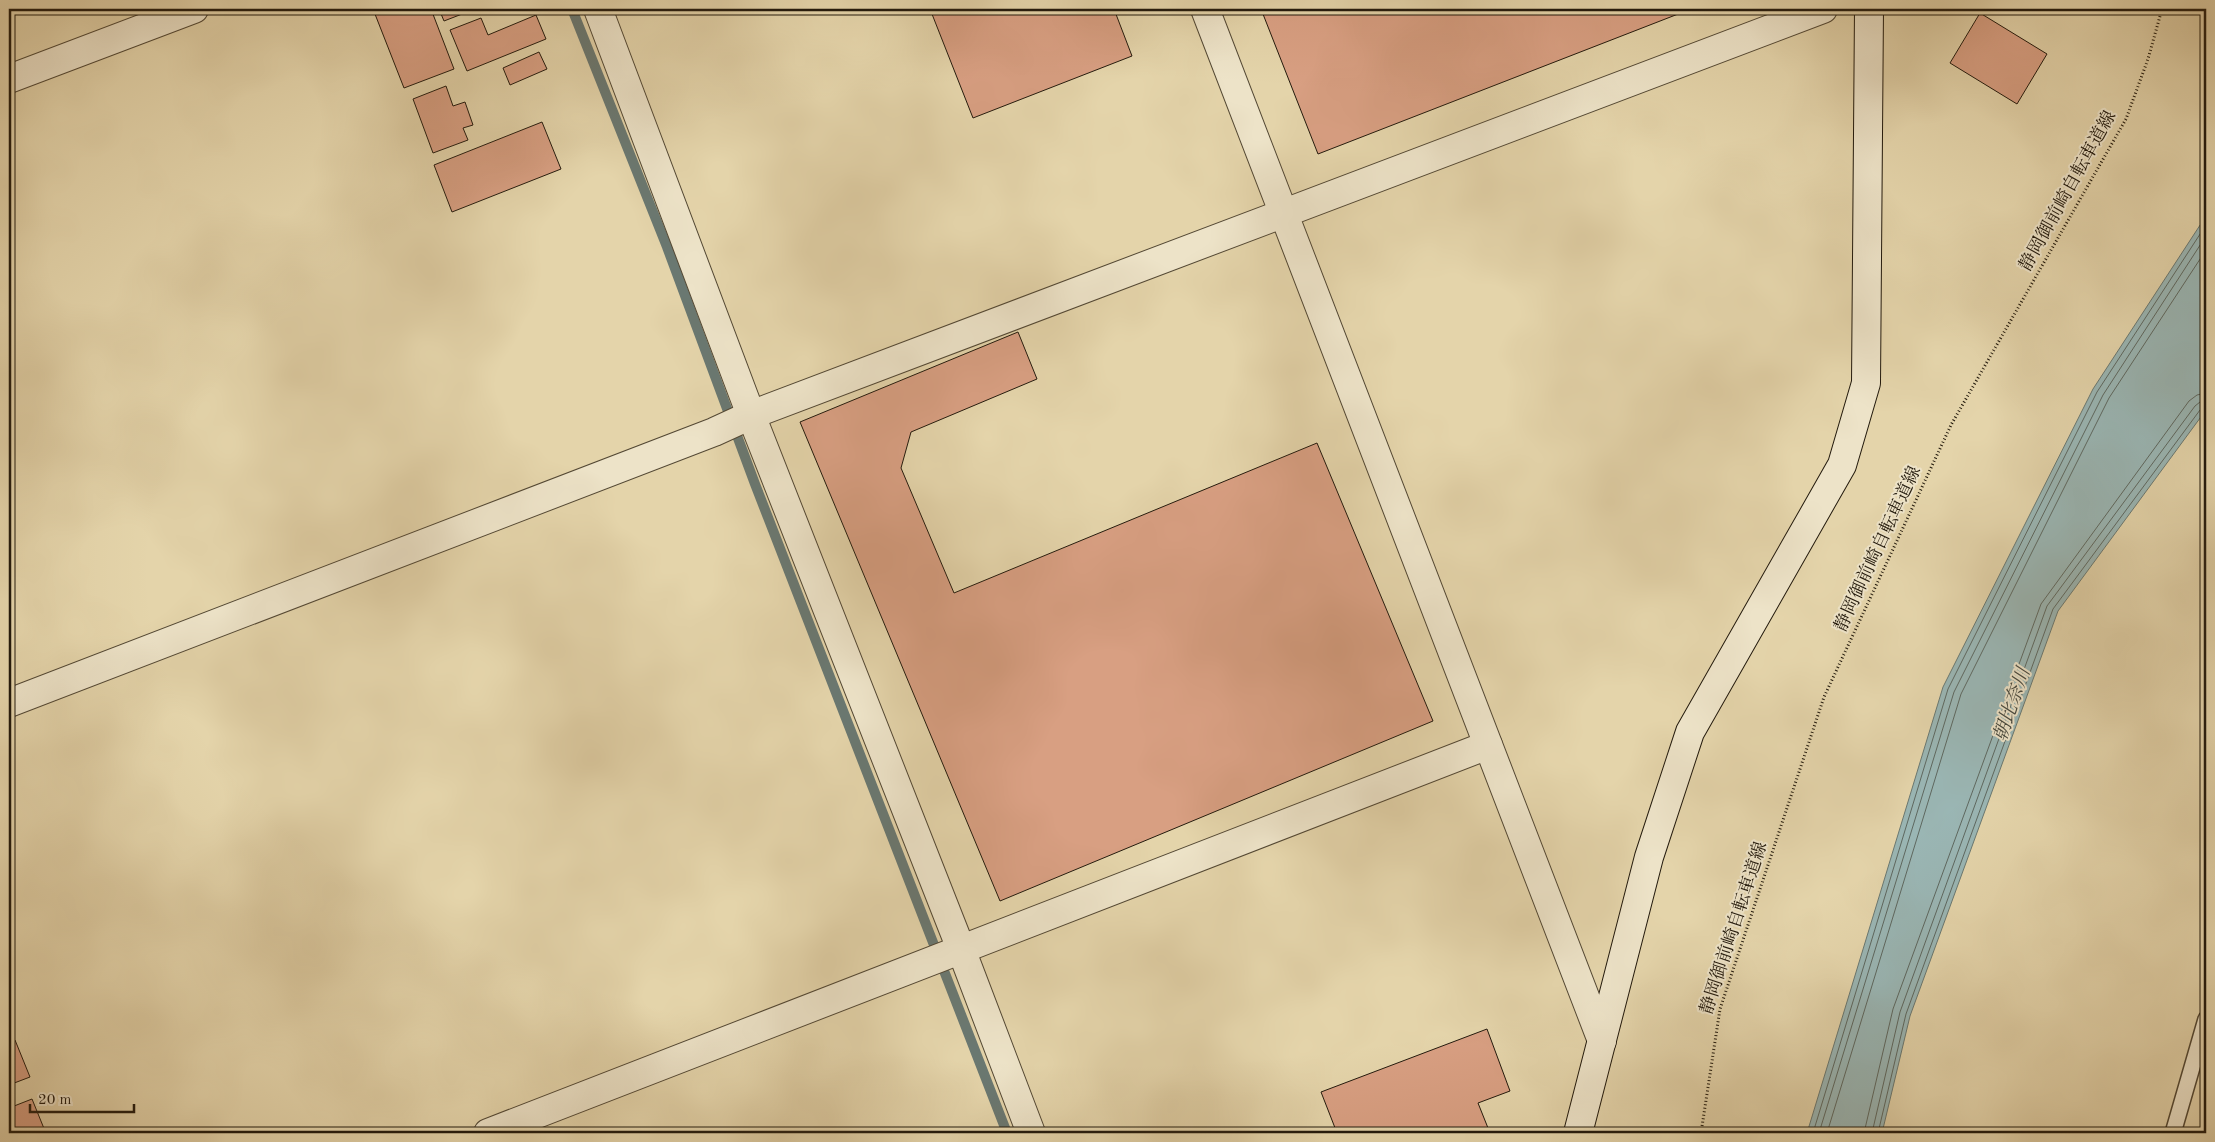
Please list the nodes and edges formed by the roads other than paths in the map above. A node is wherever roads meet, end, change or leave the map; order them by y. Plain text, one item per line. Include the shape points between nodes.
1 (194, 9) edge
2 (598, 9) edge
3 (1205, 9) edge
4 (1823, 9) edge
5 (1869, 9) edge
6 (9, 79) edge
7 (1284, 214) junction
8 (751, 415) junction
9 (9, 703) edge
10 (1488, 745) junction
11 (961, 949) junction
12 (2206, 1020) edge
13 (1602, 1041) junction
14 (488, 1133) edge
15 (1032, 1133) edge
16 (1578, 1133) edge
17 (2173, 1133) edge

1 - 6 street
2 - 8 street
3 - 7 street
4 - 7 street
5 - 13 street via 1866,383 1842,465 1690,732 1649,857
7 - 8 street
7 - 10 street
8 - 9 street
8 - 11 street
10 - 11 street
10 - 13 street
11 - 14 street
11 - 15 street
12 - 17 lane
13 - 16 street

